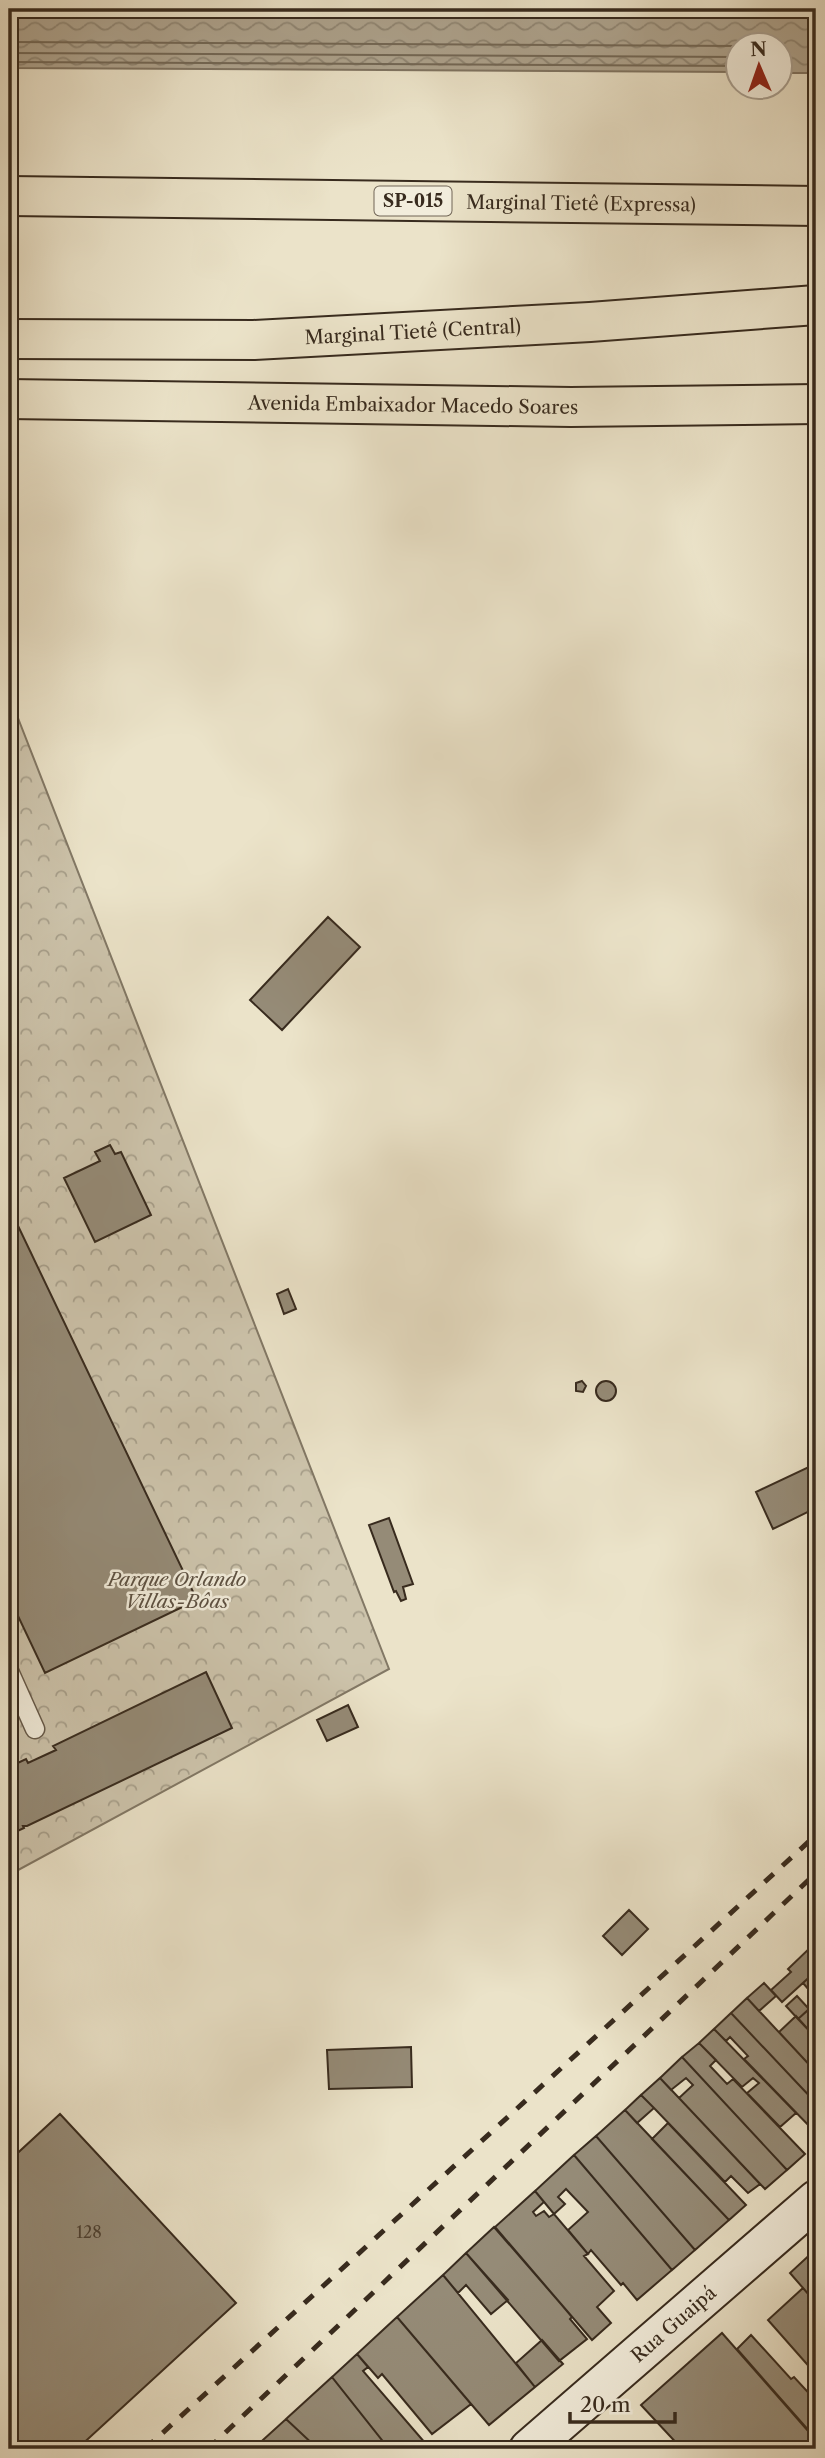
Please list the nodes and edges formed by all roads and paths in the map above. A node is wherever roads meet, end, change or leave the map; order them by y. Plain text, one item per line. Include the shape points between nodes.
1 (9, 196) edge
2 (816, 206) edge
3 (816, 305) edge
4 (9, 339) edge
5 (9, 399) edge
6 (816, 404) edge
7 (9, 1671) edge
8 (35, 1729) dead end
9 (816, 2200) edge
10 (529, 2449) edge

1 - 2 highway, Marginal Tietê (Expressa) / SP-015
3 - 4 highway, Marginal Tietê (Central) via 254,340
5 - 6 highway, Avenida Embaixador Macedo Soares via 571,407
7 - 8 lane
9 - 10 main road, Rua Guaipá

